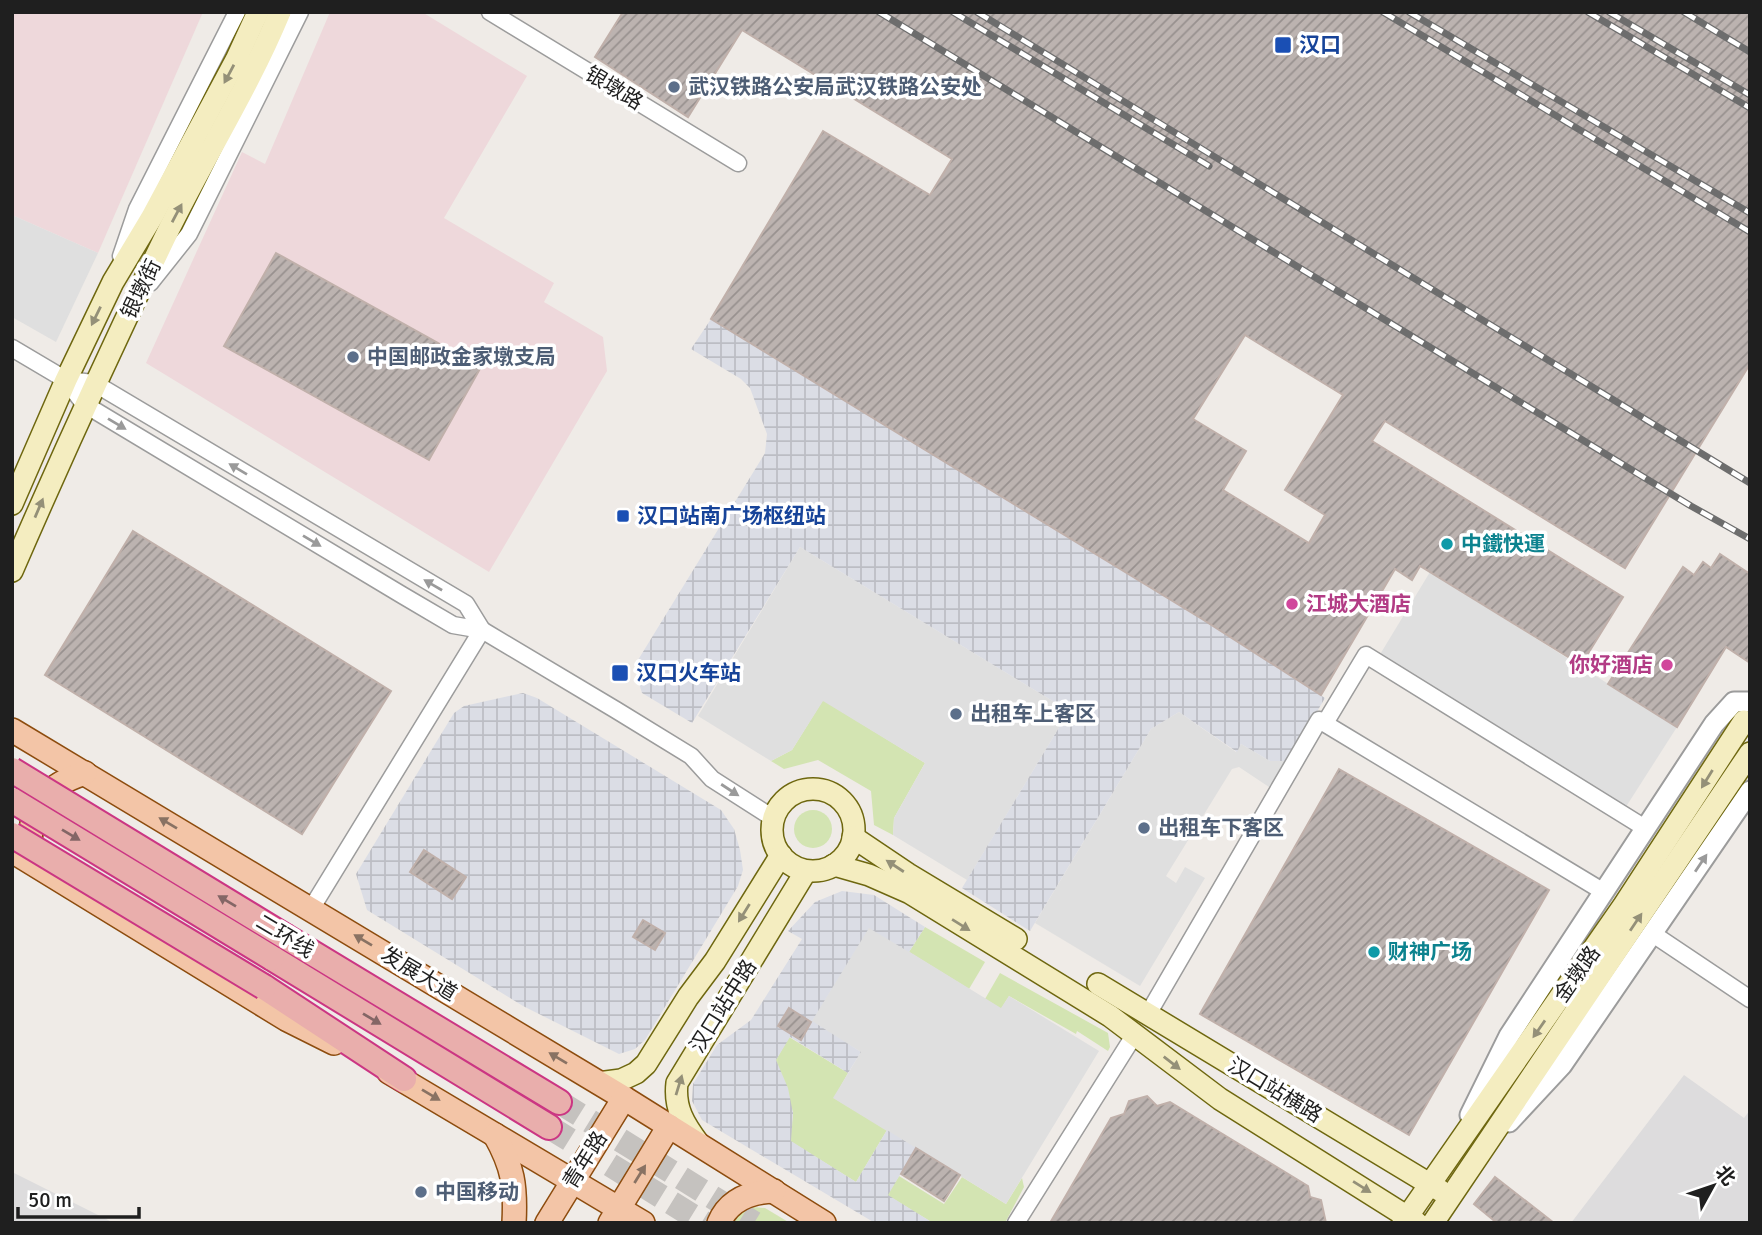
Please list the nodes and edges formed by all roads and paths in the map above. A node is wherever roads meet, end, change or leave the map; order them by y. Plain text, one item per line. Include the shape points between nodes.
1 (237, 12) edge
2 (258, 12) edge
3 (280, 12) edge
4 (300, 12) edge
5 (490, 12) edge
6 (738, 163) dead end
7 (113, 282) junction
8 (137, 298) junction
9 (12, 348) edge
10 (66, 380) junction
11 (94, 383) junction
12 (84, 404) junction
13 (12, 503) edge
14 (12, 571) edge
15 (482, 630) junction
16 (1747, 712) edge
17 (1325, 723) junction
18 (12, 730) edge
19 (1750, 753) edge
20 (12, 769) edge
21 (85, 773) junction
22 (1750, 792) edge
23 (12, 800) edge
24 (773, 818) junction
25 (1646, 828) junction
26 (12, 835) edge
27 (853, 838) junction
28 (780, 855) junction
29 (21, 857) edge
30 (834, 865) junction
31 (806, 870) junction
32 (1604, 892) junction
33 (311, 909) junction
34 (1653, 934) junction
35 (1016, 939) dead end
36 (1098, 984) dead end
37 (1750, 999) edge
38 (1148, 1014) junction
39 (1135, 1034) junction
40 (404, 1079) junction
41 (598, 1083) junction
42 (624, 1098) junction
43 (559, 1102) tunnel mouth
44 (669, 1126) junction
45 (549, 1127) tunnel mouth
46 (493, 1132) junction
47 (1457, 1144) junction
48 (700, 1145) junction
49 (1482, 1151) junction
50 (573, 1180) junction
51 (1430, 1184) junction
52 (774, 1191) junction
53 (1451, 1197) junction
54 (614, 1216) edge
55 (1409, 1221) edge
56 (514, 1223) edge
57 (547, 1223) edge
58 (643, 1223) edge
59 (719, 1223) edge
60 (824, 1223) edge
61 (1016, 1223) edge
62 (1433, 1223) edge

1 - 7 street via 137,209
2 -> 7 main road, 银墩街 via 152,217
8 -> 3 main road, 银墩街
4 - 8 street via 189,234
5 - 6 street, 银墩路
7 -> 10 main road, 银墩街
8 - 11 main road, 银墩街
9 - 10 street
10 - 11 street
10 - 12 street
10 - 13 main road, 银墩街
11 - 12 main road, 银墩街
15 -> 11 street via 466,604
14 -> 12 main road, 银墩街
12 -> 15 street via 453,625
15 -> 24 street via 691,756 712,779
15 - 33 street
16 - 25 street via 1734,702 1727,708
16 -> 47 main road, 金墩路 via 1625,905
17 - 25 street via 1366,655
17 - 32 street
17 - 38 street via 1319,720
18 - 21 main road, 发展大道
49 -> 19 main road, 金墩路
43 -> 20 highway, 二环线, bridge
21 - 29 main road via 50,789 38,804
33 -> 21 main road, 发展大道
34 -> 22 street
23 -> 45 highway, 二环线, bridge
24 - 27 main road via 795,793 817,789 845,805 854,826
24 - 28 main road via 772,838
25 - 32 street
26 - 40 highway, bridge via 264,987
27 - 30 main road
35 -> 27 main road
28 - 31 main road
28 -> 41 main road, 汉口站中路 via 646,1064 621,1080
29 - 40 main road via 286,1019
30 - 31 main road
30 -> 39 main road via 910,893
48 -> 31 main road, 汉口站中路 via 678,1112 677,1083
32 - 47 street via 1509,1036
41 -> 33 main road, 发展大道
34 - 37 street
34 - 49 street via 1562,1065
36 - 38 main road, 汉口站横路
38 - 51 main road, 汉口站横路
39 -> 55 main road via 1220,1099
39 - 61 street
40 -> 46 main road
41 - 42 main road, 发展大道
42 - 44 main road, 发展大道
42 - 50 main road, 青年路
44 - 48 main road, 发展大道
54 -> 44 main road
46 - 50 main road
46 - 56 main road via 513,1177
47 - 51 main road, 金墩路
48 - 52 main road, 发展大道
49 - 53 main road, 金墩路
50 - 54 main road
50 - 57 main road, 青年路
51 - 53 main road, 汉口站横路
51 - 55 main road, 金墩路
52 - 59 main road via 758,1192 733,1203
52 - 60 main road, 发展大道
53 - 62 main road, 金墩路
54 - 58 main road

